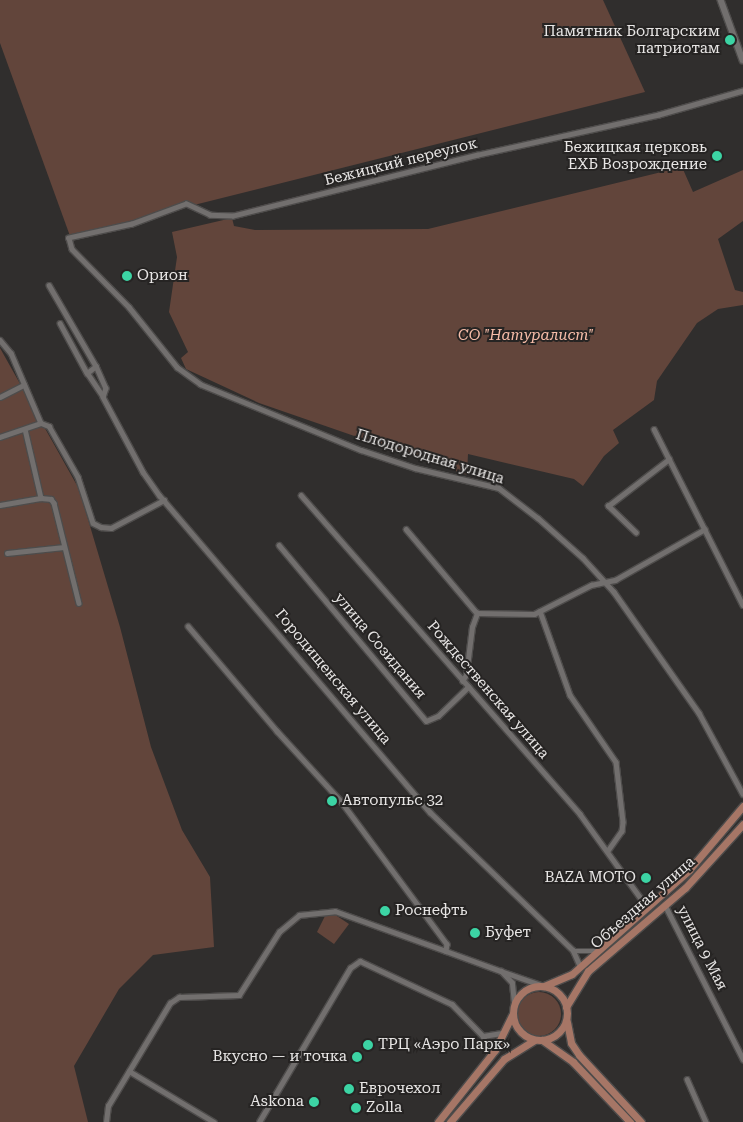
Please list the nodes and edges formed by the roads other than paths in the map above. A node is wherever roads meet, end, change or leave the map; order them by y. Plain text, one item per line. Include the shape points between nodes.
1 (721, 0) edge
2 (743, 60) edge
3 (743, 91) edge
4 (69, 238) joint
5 (49, 285) dead end
6 (60, 323) dead end
7 (0, 340) edge
8 (96, 366) junction
9 (87, 373) junction
10 (24, 385) junction
11 (0, 397) edge
12 (103, 398) junction
13 (41, 424) junction
14 (25, 429) junction
15 (654, 429) dead end
16 (0, 437) edge
17 (669, 459) junction
18 (301, 495) dead end
19 (41, 498) junction
20 (164, 500) junction
21 (0, 505) edge
22 (406, 529) dead end
23 (705, 529) junction
24 (636, 533) dead end
25 (279, 545) dead end
26 (64, 547) junction
27 (7, 553) dead end
28 (606, 582) junction
29 (79, 603) dead end
30 (743, 604) edge
31 (540, 611) junction
32 (477, 613) junction
33 (188, 626) dead end
34 (462, 681) junction
35 (468, 688) junction
36 (743, 794) edge
37 (743, 806) edge
38 (743, 824) edge
39 (608, 851) junction
40 (664, 904) junction
41 (647, 906) junction
42 (573, 950) junction
43 (446, 951) junction
44 (596, 952) junction
45 (580, 967) junction
46 (501, 972) junction
47 (544, 986) junction
48 (514, 1004) junction
49 (566, 1007) junction
50 (512, 1012) junction
51 (566, 1017) junction
52 (507, 1031) junction
53 (483, 1036) junction
54 (539, 1040) junction
55 (491, 1056) junction
56 (743, 1059) edge
57 (128, 1071) junction
58 (687, 1079) dead end
59 (106, 1122) edge
60 (214, 1122) edge
61 (259, 1122) edge
62 (438, 1122) edge
63 (450, 1122) edge
64 (630, 1122) edge
65 (641, 1122) edge
66 (706, 1122) edge

1 - 2 street
3 - 4 street, Бежицкий переулок via 658,115 478,154 233,216 210,215 186,204 132,224
4 - 28 street, Плодородная улица via 72,249 129,307 177,367 200,384 361,450 415,468 499,488 568,544
5 - 8 street, Городищенская улица
6 - 9 street, Городищенская улица
7 - 10 street via 11,353
8 - 9 street
8 - 12 street, Городищенская улица via 106,388
9 - 12 street, Городищенская улица
10 - 11 street
10 - 13 street
12 - 20 street, Городищенская улица via 143,472
13 - 14 street
13 - 20 street via 53,429 78,477 96,524 111,528
14 - 16 street
14 - 19 street
15 - 17 street
17 - 23 street
17 - 24 street via 608,506
18 - 34 street, Рождественская улица
19 - 21 street
19 - 26 street via 48,497 54,503
20 - 42 street, Городищенская улица via 430,812
22 - 32 street
23 - 28 street via 622,577
23 - 30 street
25 - 35 street, улица Созидания via 426,721 438,716
26 - 27 street
26 - 29 street
28 - 31 street via 591,585
28 - 36 street, Плодородная улица via 699,713
31 - 32 street via 515,615
31 - 39 street via 570,695 616,762 623,822 622,831
32 - 34 street via 466,675
33 - 43 street via 276,731 341,801 447,944
34 - 35 street, Рождественская улица
35 - 39 street, Рождественская улица via 574,806
37 - 41 main road, Объездная улица via 701,858
38 - 40 main road, Объездная улица via 685,888
39 - 41 street, Рождественская улица
40 - 49 main road, Объездная улица via 588,971
40 - 56 street, улица 9 Мая
41 - 44 main road, Объездная улица
42 - 44 street
42 - 45 street
43 - 46 street
43 - 57 street via 335,911 306,912 292,919 279,932 239,995 179,997 170,1003
44 - 45 main road, Объездная улица
45 - 47 main road, Объездная улица via 566,979
46 - 47 street
46 - 48 street via 512,983
47 - 48 main road via 526,990
47 - 49 main road via 558,994
48 - 50 main road
49 - 51 main road
50 - 52 main road
50 - 54 main road via 516,1027
51 - 54 main road via 558,1033
51 - 65 main road via 567,1032 579,1055
52 - 53 street via 497,1036
52 - 55 main road
53 - 55 street
53 - 61 street via 452,1004 360,961 350,968
54 - 63 main road via 504,1059
54 - 64 main road via 573,1062
55 - 62 main road
57 - 59 street via 108,1106
57 - 60 street
58 - 66 street

